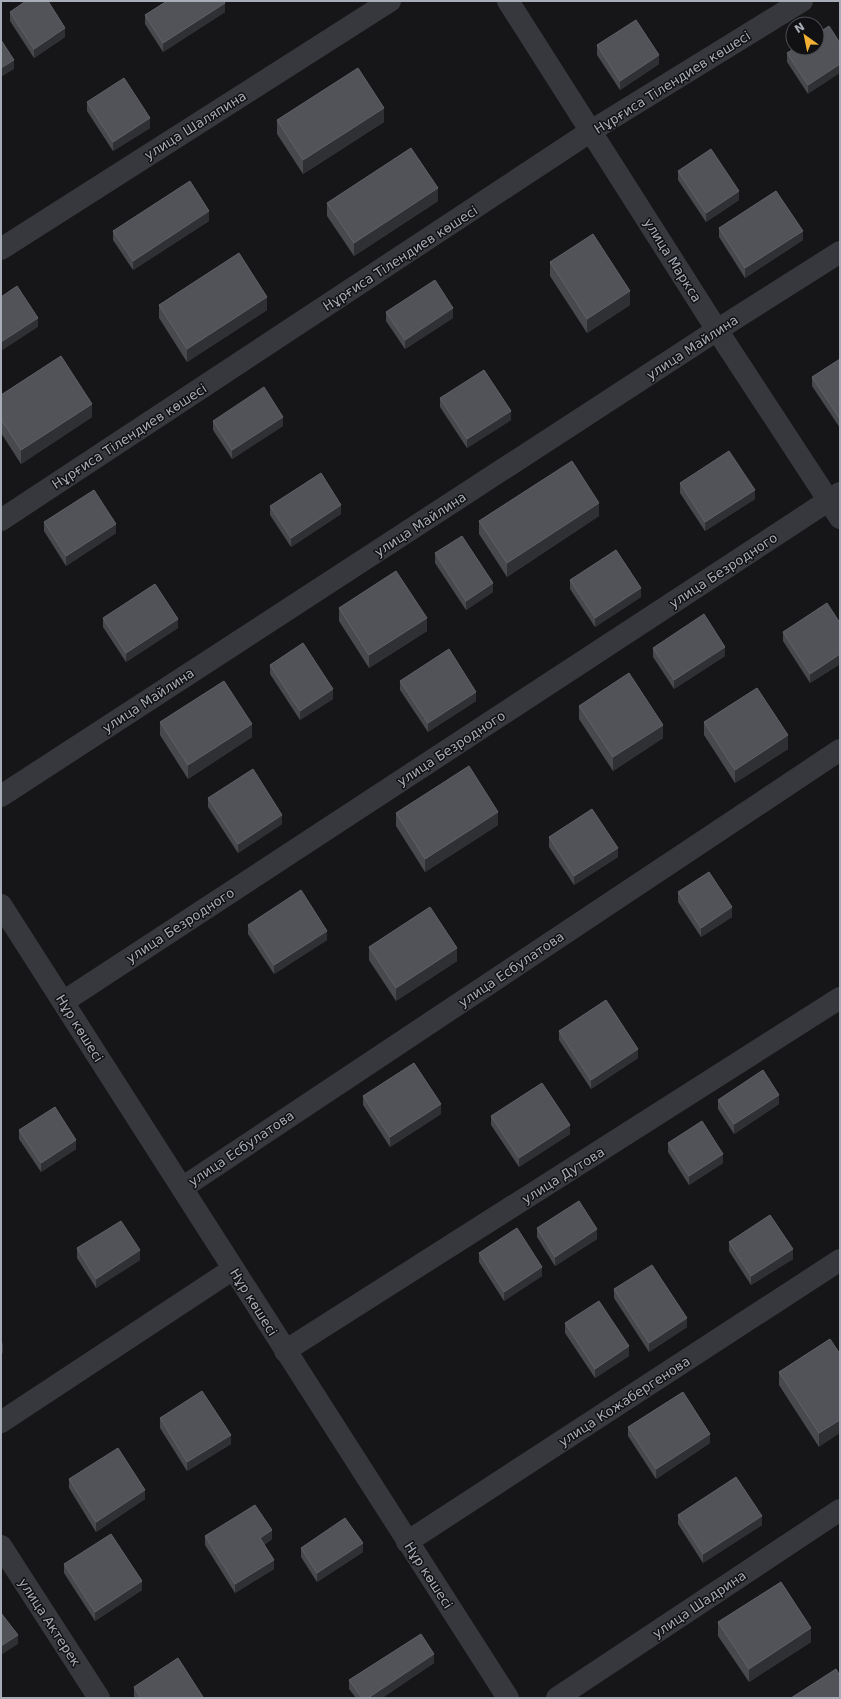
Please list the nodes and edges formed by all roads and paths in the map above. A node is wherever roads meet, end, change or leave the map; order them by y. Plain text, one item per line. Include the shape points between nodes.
1 (390, 1) edge
2 (508, 1) edge
3 (802, 1) edge
4 (591, 132) junction
5 (1, 248) edge
6 (840, 252) edge
7 (717, 330) junction
8 (836, 504) edge
9 (1, 520) edge
10 (840, 750) edge
11 (1, 796) edge
12 (1, 905) edge
13 (840, 998) edge
14 (63, 1002) junction
15 (182, 1188) junction
16 (840, 1260) edge
17 (233, 1269) junction
18 (285, 1351) junction
19 (1, 1422) edge
20 (840, 1510) edge
21 (407, 1542) junction
22 (1, 1546) edge
23 (99, 1698) edge
24 (508, 1698) edge
25 (557, 1698) edge

1 - 5 street, улица Шаляпина
2 - 4 street, улица Маркса
3 - 4 street, Нұрғиса Тілендиев көшесі
4 - 7 street, улица Маркса
4 - 9 street, Нұрғиса Тілендиев көшесі
6 - 7 street, улица Майлина
7 - 8 street, улица Маркса
7 - 11 street, улица Майлина
8 - 14 street, улица Безродного
10 - 15 street, улица Есбулатова
12 - 14 street, Нұр көшесі
13 - 18 street, улица Дутова
14 - 15 street, Нұр көшесі
15 - 17 street, Нұр көшесі
16 - 21 street, улица Кожабергенова
17 - 18 street, Нұр көшесі
17 - 19 street
18 - 21 street, Нұр көшесі
20 - 25 street, улица Шадрина
21 - 24 street, Нұр көшесі
22 - 23 street, улица Актерек

